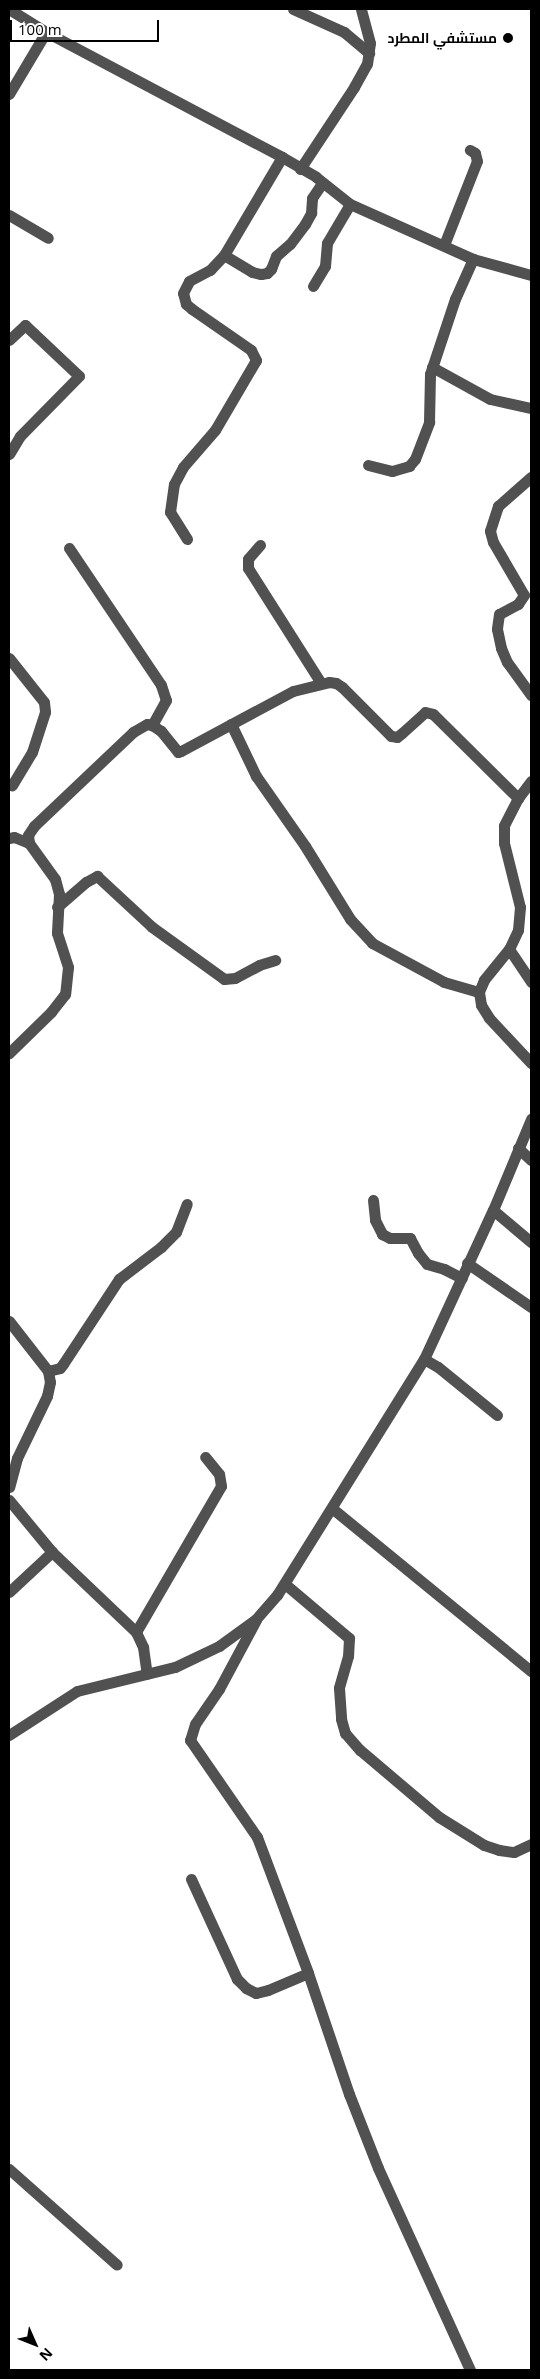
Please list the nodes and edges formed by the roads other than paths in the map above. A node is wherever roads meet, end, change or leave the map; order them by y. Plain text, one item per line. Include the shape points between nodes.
1 (9, 9) edge
2 (293, 9) edge
3 (361, 9) edge
4 (46, 32) junction
5 (369, 53) junction
6 (9, 94) edge
7 (470, 150) dead end
8 (282, 157) junction
9 (300, 169) junction
10 (322, 183) junction
11 (350, 204) junction
12 (9, 215) edge
13 (48, 238) dead end
14 (444, 246) junction
15 (224, 255) junction
16 (473, 259) junction
17 (531, 275) edge
18 (313, 286) dead end
19 (9, 340) edge
20 (432, 367) junction
21 (531, 408) edge
22 (9, 454) edge
23 (368, 466) dead end
24 (531, 477) edge
25 (187, 539) dead end
26 (260, 545) dead end
27 (69, 548) dead end
28 (9, 658) edge
29 (321, 683) junction
30 (531, 695) edge
31 (231, 724) junction
32 (152, 725) junction
33 (531, 781) edge
34 (12, 785) dead end
35 (518, 798) junction
36 (9, 838) edge
37 (29, 843) junction
38 (57, 907) junction
39 (520, 907) junction
40 (531, 918) edge
41 (509, 948) junction
42 (275, 960) dead end
43 (531, 982) edge
44 (479, 992) junction
45 (9, 1053) edge
46 (531, 1063) edge
47 (531, 1119) edge
48 (518, 1148) junction
49 (531, 1160) edge
50 (372, 1200) dead end
51 (187, 1204) dead end
52 (493, 1210) junction
53 (531, 1242) edge
54 (467, 1264) junction
55 (462, 1278) junction
56 (531, 1308) edge
57 (9, 1321) edge
58 (424, 1359) junction
59 (48, 1371) junction
60 (497, 1415) dead end
61 (205, 1457) dead end
62 (9, 1487) edge
63 (9, 1500) edge
64 (333, 1508) junction
65 (52, 1552) junction
66 (284, 1584) junction
67 (9, 1592) edge
68 (256, 1619) junction
69 (136, 1632) junction
70 (531, 1671) edge
71 (147, 1674) junction
72 (9, 1735) edge
73 (531, 1844) edge
74 (191, 1879) dead end
75 (308, 1973) junction
76 (9, 2169) edge
77 (117, 2265) dead end
78 (470, 2370) edge

1 - 4 street
2 - 5 street via 344,32
3 - 5 street via 369,32
4 - 6 street
4 - 8 street
5 - 9 street via 354,87
7 - 14 street via 475,153 477,161
8 - 9 street
8 - 15 street
9 - 10 street
10 - 11 street
10 - 15 street via 312,198 311,213 305,224 276,256 267,273 252,272
11 - 14 street
11 - 18 street via 327,243 325,266
12 - 13 street
14 - 16 street
15 - 25 street via 210,270 189,281 183,298 192,309 251,350 256,360 215,430 183,467 174,484 170,512
16 - 17 street
16 - 20 street
19 - 22 street via 25,325 79,376 20,436
20 - 21 street via 490,399
20 - 23 street via 428,393 430,422 415,460 409,466 392,471
24 - 30 street via 498,506 490,531 493,542 524,595 523,600 499,614 497,629 501,648
26 - 29 street via 248,559 248,568
27 - 32 street via 161,685 166,700
28 - 34 street via 44,702 45,712 32,752
29 - 31 street via 293,691
29 - 35 street via 336,683 391,736 402,734 425,712 433,714
31 - 32 street via 178,752
31 - 44 street via 256,776 350,919 372,943 444,982
32 - 37 street via 147,724 133,732 41,820 29,833
33 - 35 street
35 - 39 street via 508,815 503,834
36 - 37 street
37 - 38 street via 55,879 59,894
38 - 42 street via 96,876 152,927 224,979 235,978
38 - 45 street via 59,944 68,968 64,994 51,1012
39 - 40 street
39 - 41 street via 518,930
41 - 43 street
41 - 44 street via 484,980
44 - 46 street via 481,1005 489,1018
47 - 48 street
48 - 49 street
48 - 52 street
50 - 55 street via 375,1220 382,1234 390,1238 410,1238 427,1264
51 - 59 street via 176,1232 119,1279 60,1368
52 - 53 street
52 - 54 street
54 - 55 street
54 - 56 street
55 - 58 street
57 - 59 street
58 - 60 street
58 - 64 street
59 - 62 street via 47,1396 17,1458
61 - 69 street via 219,1474 221,1486
63 - 65 street
64 - 66 street
64 - 70 street
65 - 67 street
65 - 69 street
66 - 68 street
66 - 73 street via 349,1638 348,1656 339,1688 341,1719 345,1733 360,1750 439,1817 484,1845 514,1852
68 - 71 street via 219,1646 175,1667
68 - 75 street via 219,1689 195,1724 190,1740 252,1827
69 - 71 street via 143,1647
71 - 72 street via 77,1690
74 - 75 street via 237,1979 246,1988 262,1991
75 - 78 street via 378,2168
76 - 77 street

